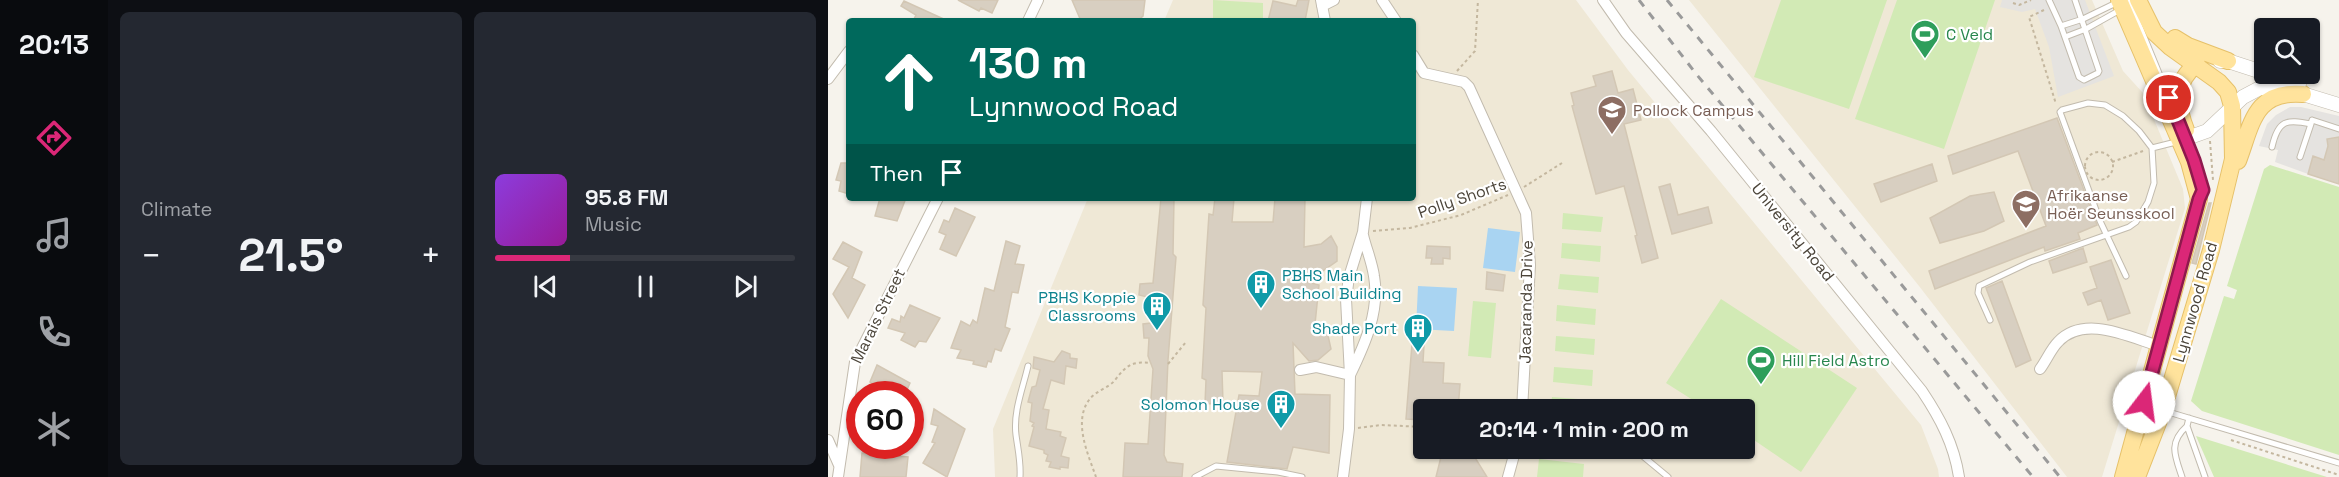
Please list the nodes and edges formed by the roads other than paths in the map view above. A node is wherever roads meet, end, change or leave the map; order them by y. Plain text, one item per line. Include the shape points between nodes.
1 (1038, 0) edge
2 (1334, 0) edge
3 (1382, 0) edge
4 (1603, 0) edge
5 (2049, 0) edge
6 (2075, 0) edge
7 (1321, 3) edge
8 (2132, 7) edge
9 (1029, 18) edge
10 (1324, 18) edge
11 (1394, 18) edge
12 (2083, 19) junction
13 (2061, 26) junction
14 (2086, 29) junction
15 (2065, 38) junction
16 (846, 55) edge
17 (1416, 60) edge
18 (2228, 61) junction
19 (2195, 66) junction
20 (2254, 69) edge
21 (828, 79) edge
22 (2299, 84) edge
23 (2303, 94) junction
24 (2339, 97) edge
25 (2339, 105) edge
26 (2231, 107) junction
27 (2311, 124) junction
28 (2339, 129) edge
29 (2185, 139) junction
30 (2272, 147) dead end
31 (2152, 148) junction
32 (2300, 158) dead end
33 (2208, 194) junction
34 (936, 201) edge
35 (1367, 201) edge
36 (1363, 232) junction
37 (2106, 233) junction
38 (2126, 276) dead end
39 (1990, 320) dead end
40 (2159, 346) junction
41 (1028, 366) dead end
42 (2040, 369) dead end
43 (1300, 370) dead end
44 (1350, 375) junction
45 (1523, 399) edge
46 (2163, 410) junction
47 (2189, 418) junction
48 (2187, 426) junction
49 (828, 440) edge
50 (1513, 459) edge
51 (1646, 459) edge
52 (2339, 463) edge
53 (840, 465) junction
54 (838, 477) edge
55 (1020, 477) edge
56 (1195, 477) edge
57 (1302, 477) edge
58 (1343, 477) edge
59 (1509, 477) edge
60 (1668, 477) edge
61 (1959, 477) edge
62 (2123, 477) edge
63 (2137, 477) edge
64 (2182, 477) edge
65 (2205, 477) edge

1 - 9 street
2 - 7 street
3 - 11 street
4 - 61 street, University Road via 1626,33 1712,131 1922,391 1942,422
5 - 13 lane
6 - 12 lane
7 - 10 street
8 - 12 lane
8 - 14 lane
8 - 18 main road via 2188,46
8 - 19 main road via 2154,32
8 - 29 main road
12 - 13 lane
12 - 14 lane
13 - 15 lane
14 - 15 lane
14 - 15 lane via 2098,74 2084,80 2079,77
16 - 21 street
17 - 45 street, Jacaranda Drive via 1424,73 1464,82 1469,87 1526,213 1530,266
18 - 19 street
18 - 20 street
19 - 26 main road via 2223,87
19 - 29 main road via 2182,85 2178,103
22 - 24 street
23 - 25 street
23 - 26 street via 2283,88 2260,88
23 - 33 main road via 2287,92 2260,106
26 - 29 street via 2206,131
26 - 33 main road, Lynnwood Road via 2233,159
27 - 28 lane via 2312,120
27 - 30 lane via 2284,122
27 - 32 lane
29 - 31 lane
29 - 33 main road via 2195,180
31 - 37 lane via 2154,183 2142,213 2129,227
31 - 37 lane via 2133,125 2105,105 2088,103 2060,112
33 - 40 main road, Lynnwood Road
33 - 46 main road, Lynnwood Road
34 - 53 street, Marais Street via 855,362
35 - 36 street
36 - 44 street via 1346,299
36 - 44 street via 1375,278 1375,307 1372,324
37 - 38 lane
37 - 39 lane via 1979,286 1978,293
40 - 42 street via 2087,328 2069,333 2057,342
40 - 62 main road, Lynnwood Road
41 - 55 lane via 1017,410
43 - 44 street via 1316,367
44 - 58 street
46 - 47 lane
46 - 63 main road, Lynnwood Road
47 - 48 lane
47 - 52 lane
48 - 64 lane via 2178,433 2173,449
48 - 65 lane
49 - 53 street
50 - 59 street
51 - 60 lane
53 - 54 street, Marais Street
56 - 57 lane via 1215,466

